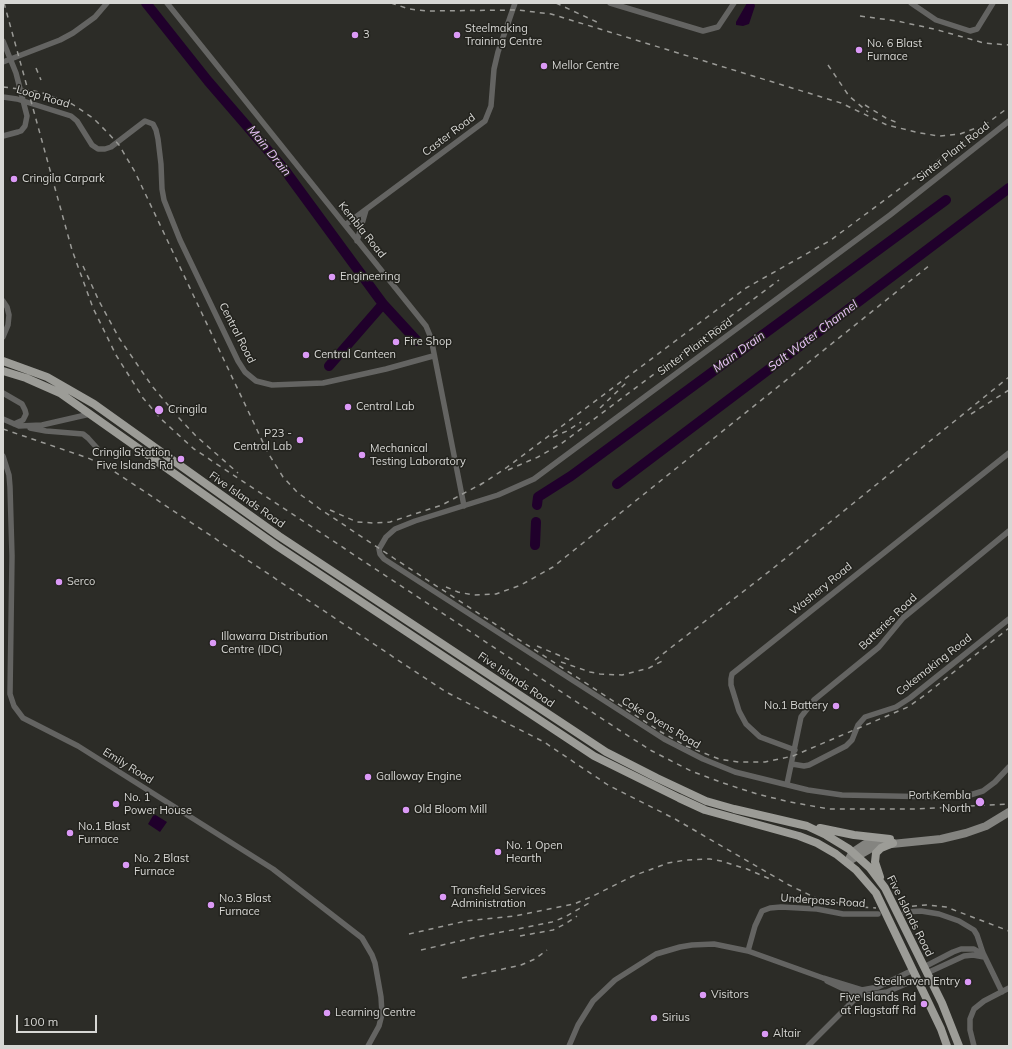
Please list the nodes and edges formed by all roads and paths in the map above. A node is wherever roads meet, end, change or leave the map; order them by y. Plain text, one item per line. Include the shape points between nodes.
1 (107, 3) edge
2 (167, 3) edge
3 (515, 3) edge
4 (610, 3) edge
5 (734, 3) edge
6 (911, 3) edge
7 (993, 3) edge
8 (3, 40) edge
9 (3, 62) edge
10 (3, 97) edge
11 (148, 121) joint
12 (1009, 121) edge
13 (3, 136) edge
14 (366, 210) junction
15 (345, 225) junction
16 (357, 241) junction
17 (3, 301) edge
18 (3, 337) edge
19 (433, 356) junction
20 (3, 361) edge
21 (3, 371) edge
22 (3, 393) edge
23 (91, 414) junction
24 (3, 419) edge
25 (12, 424) junction
26 (37, 425) junction
27 (19, 426) junction
28 (57, 432) junction
29 (97, 448) dead end
30 (1009, 453) edge
31 (3, 456) edge
32 (464, 506) junction
33 (1009, 531) edge
34 (380, 554) joint
35 (1009, 619) edge
36 (794, 750) junction
37 (792, 764) junction
38 (1009, 767) edge
39 (786, 784) junction
40 (1009, 812) edge
41 (802, 825) junction
42 (891, 841) junction
43 (855, 854) junction
44 (847, 862) junction
45 (882, 883) junction
46 (878, 914) dead end
47 (903, 915) junction
48 (748, 951) junction
49 (986, 959) junction
50 (913, 970) junction
51 (925, 970) junction
52 (917, 979) junction
53 (1009, 988) edge
54 (859, 992) junction
55 (1002, 992) junction
56 (368, 1046) edge
57 (569, 1046) edge
58 (808, 1046) edge
59 (947, 1046) edge
60 (959, 1046) edge
61 (974, 1046) edge

1 - 9 street via 85,26 73,33
2 - 15 street, Kembla Road
3 - 14 street, Caster Road via 498,52 491,106 485,121
4 - 5 street via 703,31 718,26
6 - 7 street via 936,20 970,31 977,29
8 - 13 street via 16,73 27,116 21,131
10 - 11 street, Loop Road via 67,114 74,118 92,145 101,150 111,147
11 - 19 street, Central Road via 156,130 164,200 180,240 241,367 251,377 263,384 272,385 323,383
12 - 32 street, Sinter Plant Road via 890,215 534,479
14 - 15 street, Caster Road
14 - 16 street
15 - 16 street, Kembla Road
16 - 19 street, Kembla Road via 426,326 431,338
17 - 18 street via 8,315 8,325
19 - 32 street, Kembla Road
20 - 41 main road, Five Islands Road via 48,377 94,404 279,536 606,752 706,801
21 - 23 main road, Five Islands Road via 42,384
22 - 25 street via 22,404 25,410 23,420
23 - 26 street
23 - 44 main road, Five Islands Road via 277,546 594,756 705,810 809,840
24 - 25 street
25 - 27 street
26 - 27 street
26 - 28 street
27 - 28 street
28 - 29 street via 85,435
30 - 36 street, Washery Road via 732,674 731,685 746,724 760,738
31 - 56 street, Emily Road via 10,487 10,694 14,706 23,718 78,746 273,869 362,938 375,963 382,1014 380,1026
32 - 34 street, Sinter Plant Road via 395,529 383,541 379,549
33 - 36 street, Batteries Road via 904,618 879,647 814,700 801,717
34 - 39 street, Coke Ovens Road via 384,559 664,739 735,772
35 - 37 street, Cokemaking Road via 910,698 896,707 865,717 846,746 809,766
36 - 37 street, Batteries Road
37 - 39 street, Batteries Road
38 - 39 street, Coke Ovens Road via 989,787 977,794 963,796 842,795
40 - 42 street via 976,830 956,836
41 - 42 main road
41 - 43 main road, Five Islands Road via 820,832
42 - 43 street
42 - 45 main road via 877,850 875,855
43 - 44 street
43 - 45 main road, Five Islands Road
44 - 50 main road, Five Islands Road via 879,898
45 - 47 main road, Five Islands Road
46 - 48 street, Underpass Road via 770,908 762,911
47 - 49 street via 921,911 934,913 970,927 977,933
47 - 51 main road, Five Islands Road
48 - 54 street
48 - 57 street via 714,944 692,945 656,954 615,980 593,1001
49 - 51 street via 979,952 964,948 954,951
49 - 55 street
50 - 52 main road, Five Islands Road
50 - 54 street via 878,987
51 - 60 main road, Five Islands Road via 942,1003
52 - 54 street via 880,994 867,996
52 - 59 main road, Five Islands Road
53 - 55 street
54 - 58 street
55 - 61 street via 974,1009 970,1019

